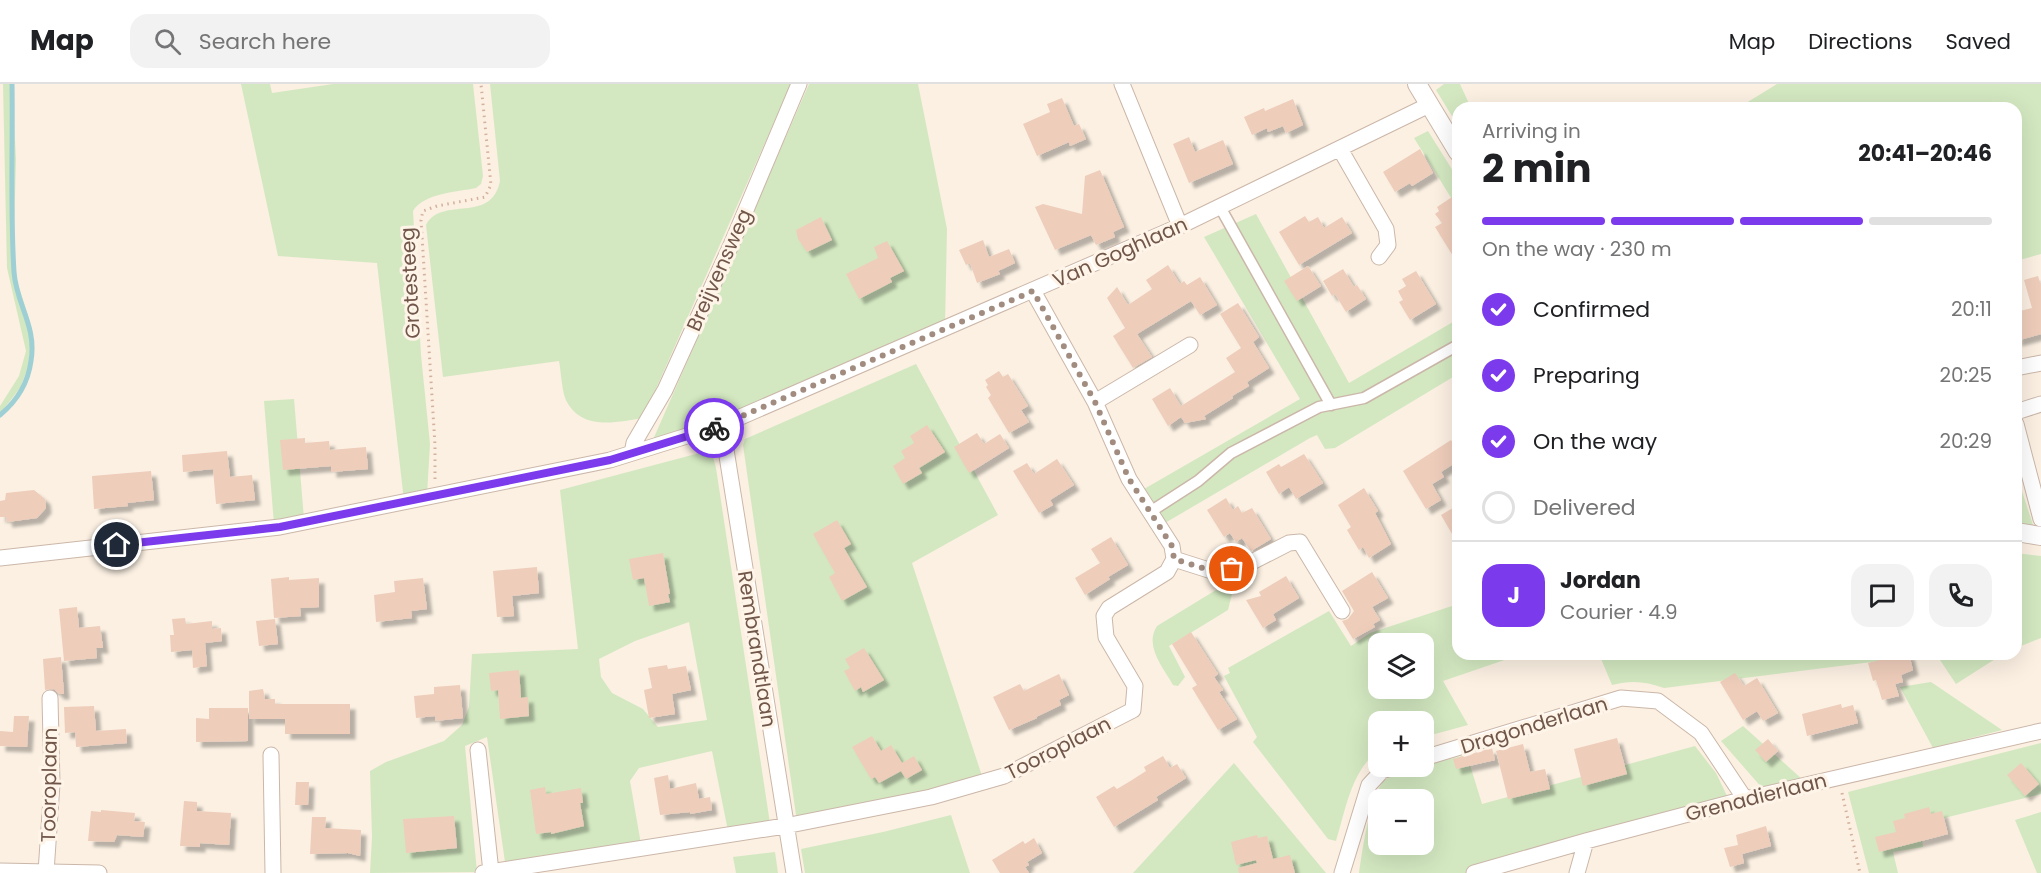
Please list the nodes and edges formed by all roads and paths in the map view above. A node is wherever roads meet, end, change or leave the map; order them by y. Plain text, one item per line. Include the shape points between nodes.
1 (481, 84) edge
2 (800, 84) edge
3 (1122, 84) edge
4 (1418, 84) edge
5 (1429, 105) junction
6 (1452, 142) edge
7 (1340, 149) junction
8 (1220, 207) junction
9 (1180, 226) junction
10 (1379, 257) dead end
11 (1033, 291) junction
12 (1190, 345) dead end
13 (1452, 348) edge
14 (2041, 363) edge
15 (2022, 367) edge
16 (1095, 402) junction
17 (2041, 404) edge
18 (1331, 405) junction
19 (2022, 410) edge
20 (722, 425) junction
21 (2022, 447) edge
22 (632, 453) junction
23 (434, 496) junction
24 (1150, 512) junction
25 (2041, 519) edge
26 (2022, 533) edge
27 (2041, 536) edge
28 (0, 558) edge
29 (1174, 559) junction
30 (1342, 611) dead end
31 (50, 698) dead end
32 (2041, 731) edge
33 (478, 750) dead end
34 (271, 754) dead end
35 (1434, 755) edge
36 (1376, 777) edge
37 (1838, 777) junction
38 (1744, 799) junction
39 (785, 826) junction
40 (1586, 841) junction
41 (0, 871) edge
42 (46, 872) edge
43 (99, 873) edge
44 (273, 873) edge
45 (487, 873) edge
46 (794, 873) edge
47 (1342, 873) edge
48 (1474, 873) edge
49 (1577, 873) edge
50 (1860, 873) edge

1 - 23 path, Grotesteeg via 491,185 485,197 423,211 421,220 435,445
2 - 22 street, Breijvensweg via 665,390
3 - 9 street
4 - 5 street
5 - 6 street
5 - 7 street, Van Goghlaan
7 - 8 street, Van Goghlaan
7 - 10 street via 1386,229 1388,245
8 - 9 street, Van Goghlaan
8 - 18 street
9 - 11 street, Van Goghlaan
11 - 16 street
11 - 20 street, Van Goghlaan
12 - 16 street
13 - 18 street via 1364,398
14 - 15 street
16 - 24 street via 1129,479
17 - 19 street
18 - 24 street via 1319,407 1231,453 1198,482
20 - 22 street, Van Goghlaan
20 - 39 street, Rembrandtlaan
21 - 25 street
22 - 23 street, Van Goghlaan
23 - 28 street, Van Goghlaan via 280,527
24 - 29 street via 1172,546
26 - 27 street
29 - 30 street via 1218,573 1300,542
29 - 39 street, Tooroplaan via 1167,572 1109,608 1104,616 1106,637 1135,686 1133,710 1004,776 931,797
31 - 42 street, Tooroplaan via 52,783
32 - 37 street, Grenadierlaan
33 - 45 street, Tooroplaan
34 - 44 street
35 - 38 street, Dragonderlaan via 1621,698 1658,701 1701,734
36 - 47 street via 1369,785
37 - 38 street, Grenadierlaan
37 - 50 path
38 - 40 street, Grenadierlaan
39 - 45 street, Tooroplaan
39 - 46 street, Rembrandtlaan
40 - 48 street, Grenadierlaan
40 - 49 street
41 - 42 street
42 - 43 street

